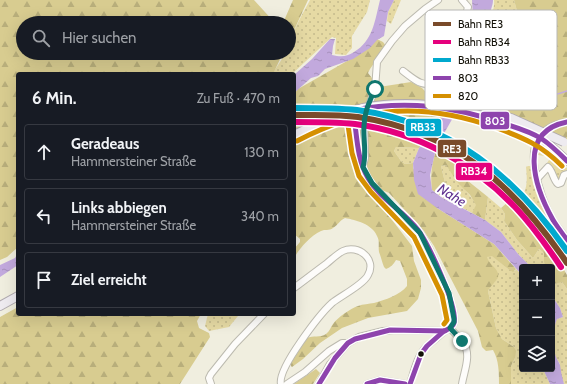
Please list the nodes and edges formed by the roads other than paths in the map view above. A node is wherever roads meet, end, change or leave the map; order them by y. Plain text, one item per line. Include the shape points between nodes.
1 (438, 0) edge
2 (462, 0) edge
3 (467, 10) edge
4 (403, 71) dead end
5 (425, 85) edge
6 (425, 105) edge
7 (458, 110) edge
8 (349, 111) junction
9 (464, 111) junction
10 (567, 122) edge
11 (296, 134) edge
12 (562, 147) edge
13 (567, 154) edge
14 (567, 161) edge
15 (363, 167) junction
16 (567, 174) edge
17 (537, 179) junction
18 (567, 240) edge
19 (296, 286) edge
20 (16, 297) edge
21 (0, 306) edge
22 (262, 316) edge
23 (447, 329) junction
24 (348, 343) junction
25 (211, 384) edge
26 (280, 384) edge
27 (287, 384) edge
28 (319, 384) edge
29 (367, 384) edge
30 (405, 384) edge
31 (410, 384) edge
32 (462, 384) edge

1 - 15 street via 411,20 379,59 375,89 364,120
2 - 3 street via 468,7
4 - 5 street
6 - 8 main road, bridge via 384,104
7 - 9 main road, bridge
8 - 11 main road
8 - 15 street
9 - 12 main road, bridge via 496,120
9 - 12 main road, bridge via 511,118
10 - 17 street via 552,126 538,139 534,153
12 - 13 main road
12 - 14 main road
15 - 23 street via 372,183 423,237 449,293 454,322
16 - 17 street via 558,184 548,167
17 - 18 street via 546,206
19 - 26 street via 343,251 358,250 368,259 368,275 332,303 313,324 288,363
20 - 21 main road
22 - 25 street via 235,344 210,377
23 - 24 street via 390,330 366,335
23 - 31 street via 420,354
23 - 32 street via 462,341 467,350
24 - 27 street via 342,343 329,351
24 - 28 street
29 - 30 street via 380,380

